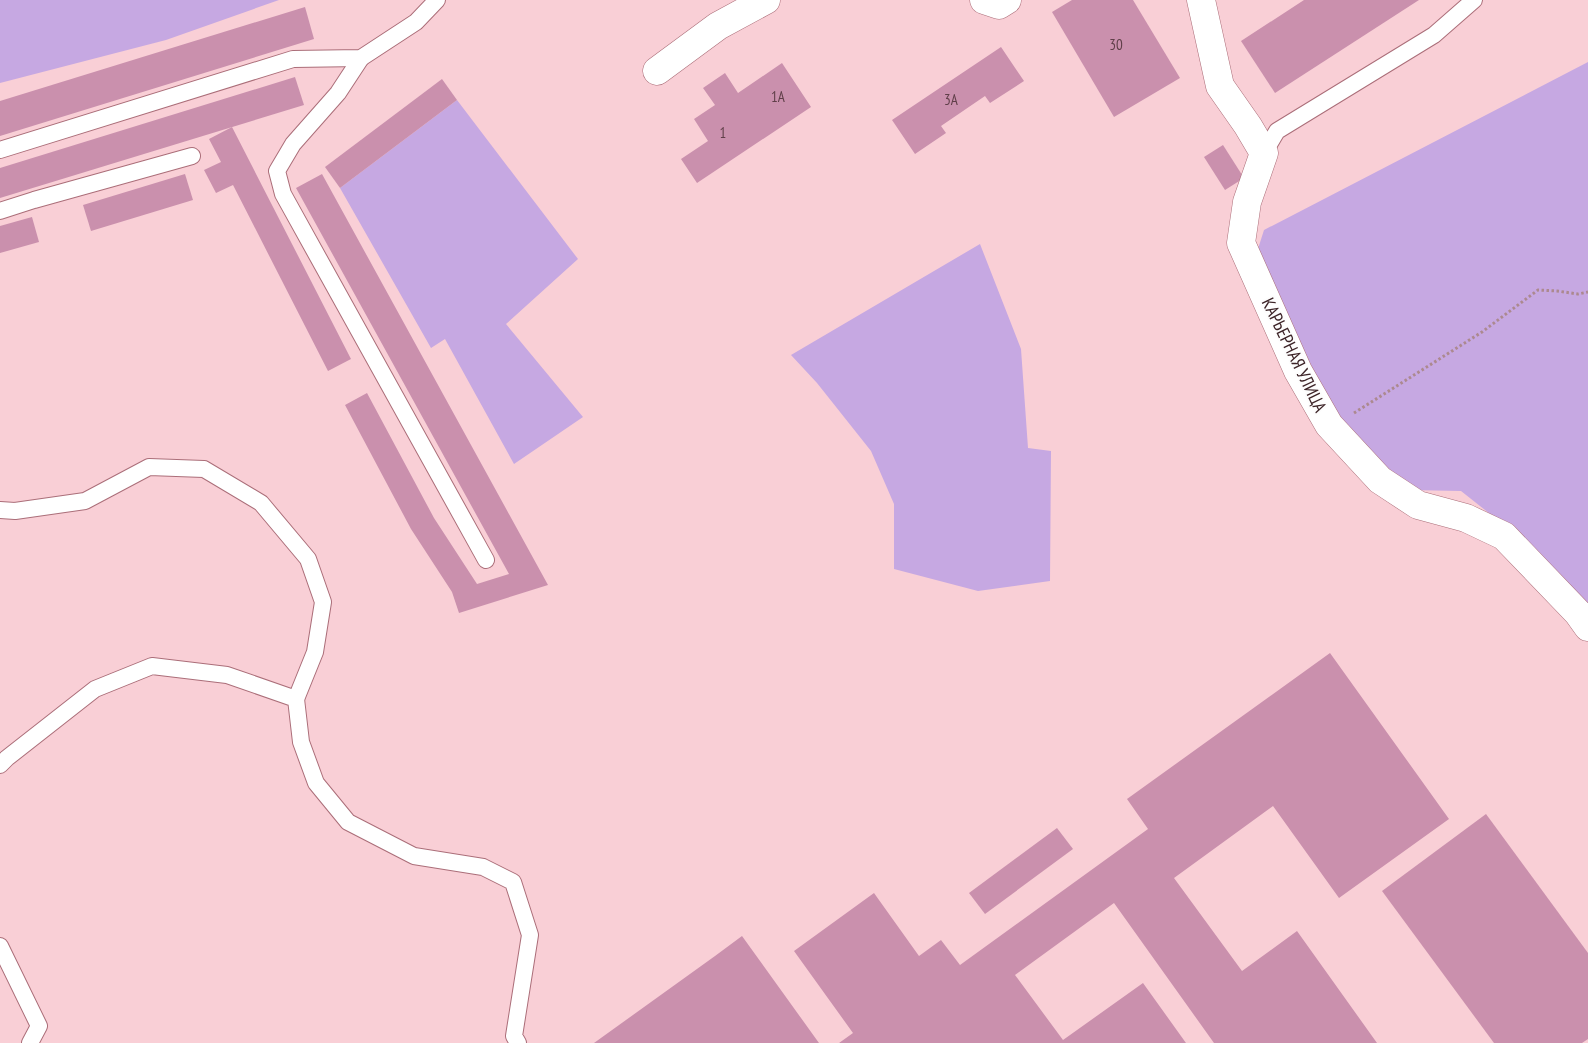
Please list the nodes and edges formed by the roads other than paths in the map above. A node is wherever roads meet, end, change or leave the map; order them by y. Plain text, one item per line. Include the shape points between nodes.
1 (437, 0) edge
2 (766, 0) edge
3 (984, 0) edge
4 (1007, 0) edge
5 (1201, 0) edge
6 (1466, 3) edge
7 (361, 58) junction
8 (657, 71) dead end
9 (0, 150) edge
10 (1264, 154) junction
11 (192, 156) dead end
12 (0, 211) edge
13 (0, 510) edge
14 (486, 560) dead end
15 (1588, 627) edge
16 (296, 699) junction
17 (0, 765) edge
18 (0, 946) edge
19 (30, 1043) edge
20 (518, 1043) edge

1 - 7 lane via 416,22
2 - 8 street via 718,26
3 - 4 street via 999,5
5 - 10 street via 1220,86
6 - 10 lane via 1434,35 1277,131
7 - 9 lane via 293,59
7 - 14 lane via 338,93 293,144 277,171 283,194
10 - 15 street, КАРЬЕРНАЯ УЛИЦА via 1247,202 1242,243 1298,371 1329,425 1380,480 1418,505 1466,518 1504,536
11 - 12 lane
13 - 16 lane via 85,501 149,467 204,469 261,503 308,559 323,602 315,652
16 - 17 lane via 228,675 152,666 96,689
16 - 20 lane via 301,742 316,783 348,822 414,856 483,867 514,882 530,935 514,1036
18 - 19 lane via 39,1026

